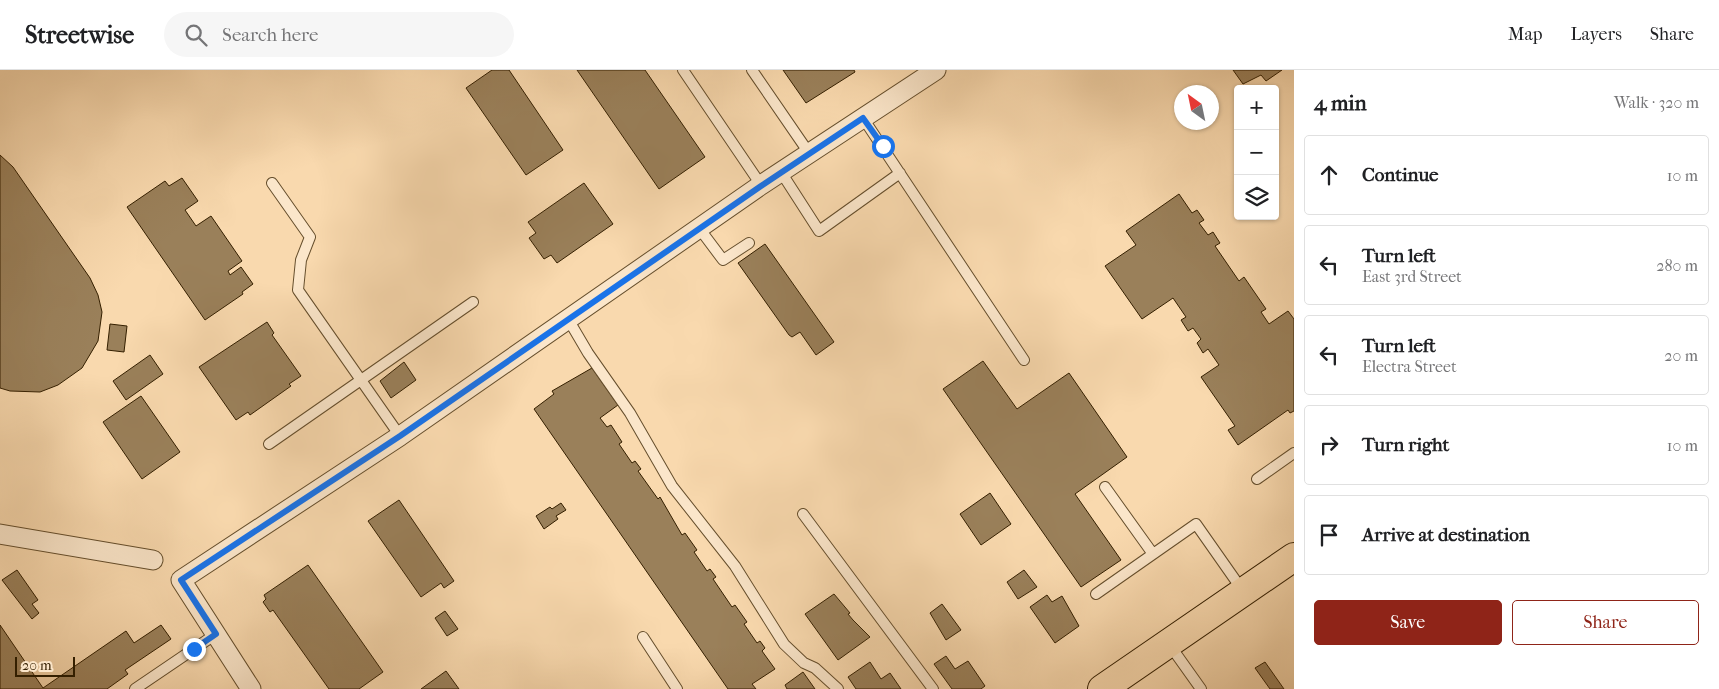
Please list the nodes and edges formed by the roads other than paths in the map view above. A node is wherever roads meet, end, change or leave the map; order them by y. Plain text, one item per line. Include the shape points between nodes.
1 (683, 70) edge
2 (752, 70) edge
3 (936, 70) edge
4 (863, 118) junction
5 (809, 154) junction
6 (781, 172) junction
7 (900, 173) junction
8 (272, 183) dead end
9 (761, 186) junction
10 (699, 228) junction
11 (749, 243) dead end
12 (473, 302) dead end
13 (568, 319) junction
14 (1024, 360) dead end
15 (360, 379) junction
16 (400, 436) junction
17 (269, 444) dead end
18 (1294, 453) edge
19 (1257, 479) dead end
20 (1105, 486) dead end
21 (803, 514) dead end
22 (0, 534) edge
23 (1153, 554) junction
24 (1294, 557) edge
25 (153, 560) dead end
26 (1243, 592) junction
27 (1096, 594) dead end
28 (216, 634) junction
29 (642, 636) dead end
30 (1169, 643) junction
31 (135, 689) edge
32 (251, 689) edge
33 (677, 689) edge
34 (838, 689) edge
35 (933, 689) edge
36 (1102, 689) edge
37 (1200, 689) edge

1 - 9 lane
2 - 5 lane
3 - 4 street
4 - 5 street
4 - 7 lane
5 - 6 street
6 - 7 lane via 819,231
6 - 9 street
7 - 14 lane
8 - 15 lane via 310,237 301,260 298,290
9 - 10 street
10 - 11 lane via 723,260
10 - 13 street
12 - 15 lane
13 - 16 street
13 - 34 lane via 630,413 672,486 735,566 784,644
15 - 16 lane
15 - 17 lane
16 - 28 street via 181,580
18 - 19 lane
20 - 23 lane
21 - 35 lane
22 - 25 street
23 - 26 lane via 1196,524
23 - 27 lane
24 - 26 main road
26 - 30 main road
28 - 31 lane
28 - 32 street
29 - 33 lane
30 - 36 main road
30 - 37 lane

